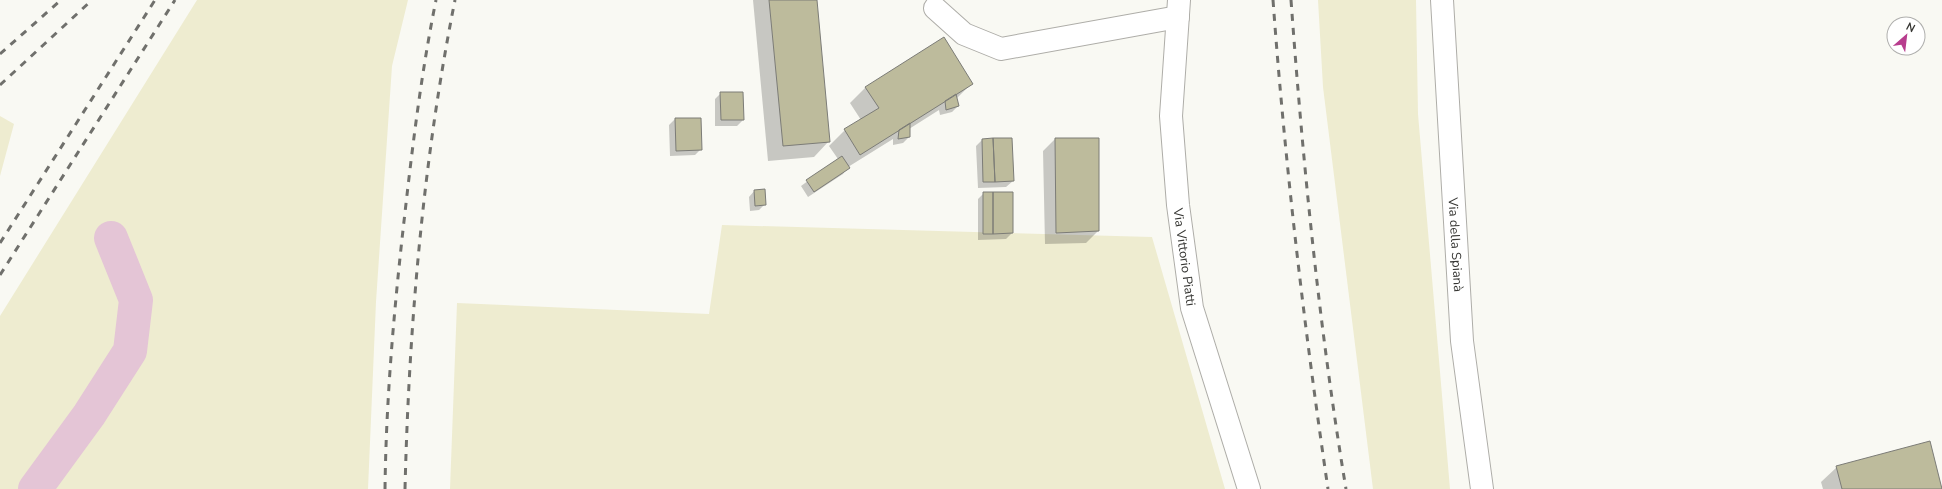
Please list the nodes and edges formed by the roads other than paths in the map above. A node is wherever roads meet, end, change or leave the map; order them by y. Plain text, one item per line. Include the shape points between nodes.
1 (1442, 0) edge
2 (935, 8) dead end
3 (1178, 8) edge
4 (1249, 489) edge
5 (1482, 489) edge

1 - 5 street, Via della Spianà via 1462,341
2 - 3 street, Via Vittorio Piatti via 964,34 1001,49
3 - 4 street, Via Vittorio Piatti via 1171,116 1178,205 1192,308

